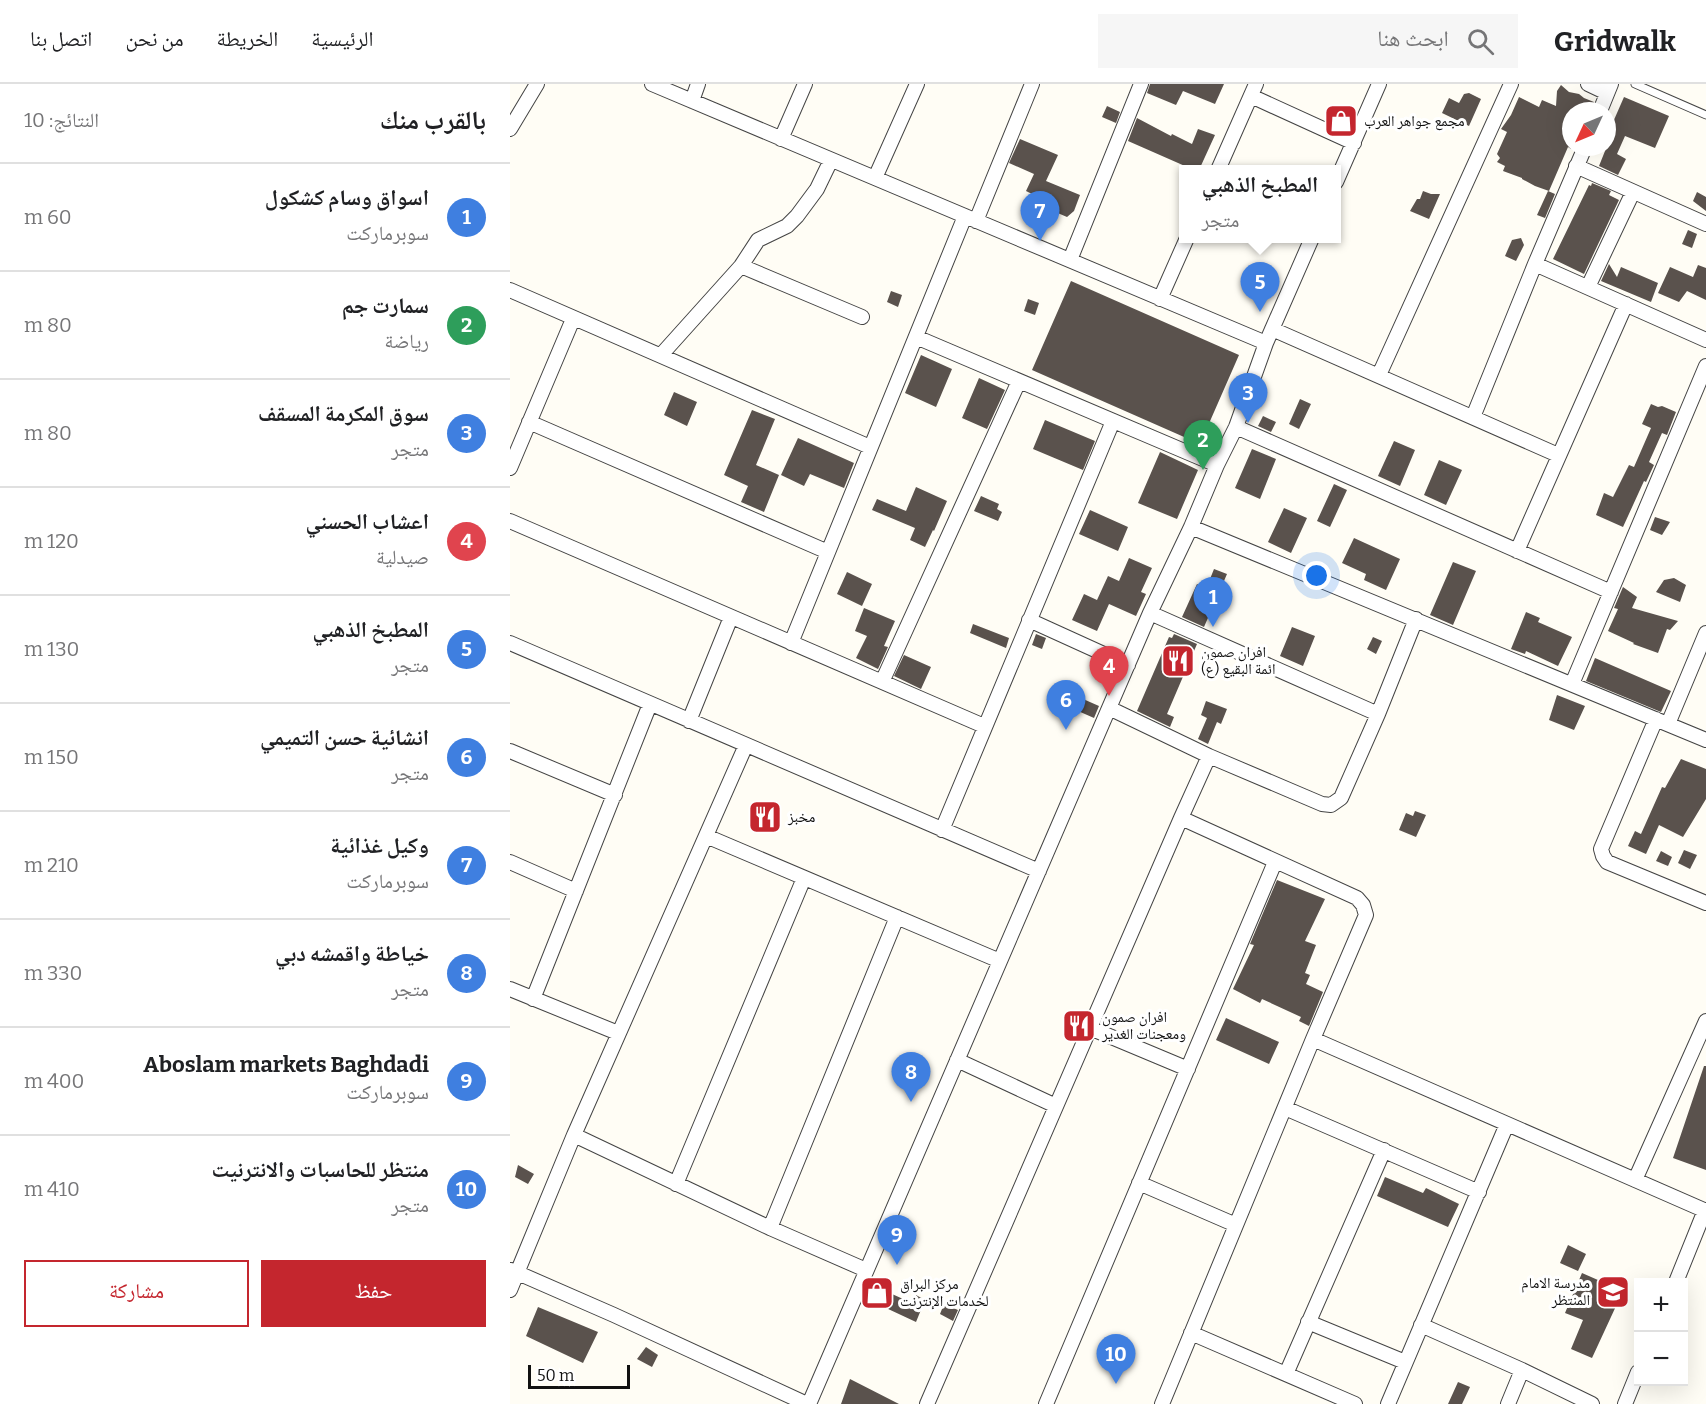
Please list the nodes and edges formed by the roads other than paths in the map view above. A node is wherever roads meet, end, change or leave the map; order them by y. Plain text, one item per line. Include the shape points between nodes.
1 (537, 84) edge
2 (652, 84) edge
3 (698, 84) edge
4 (805, 84) edge
5 (917, 84) edge
6 (1032, 84) edge
7 (1141, 84) edge
8 (1379, 84) edge
9 (1511, 84) edge
10 (1588, 84) edge
11 (1635, 84) edge
12 (1609, 88) edge
13 (1253, 90) edge
14 (692, 101) junction
15 (1604, 102) edge
16 (1706, 115) edge
17 (510, 129) edge
18 (781, 139) junction
19 (1354, 142) junction
20 (1580, 156) edge
21 (831, 160) junction
22 (1220, 165) edge
23 (1576, 166) junction
24 (1341, 171) edge
25 (875, 178) junction
26 (1633, 192) junction
27 (971, 219) junction
28 (1706, 224) edge
29 (1185, 243) edge
30 (1310, 243) edge
31 (1070, 260) junction
32 (1535, 264) junction
33 (741, 266) junction
34 (1588, 287) junction
35 (510, 290) edge
36 (1160, 299) junction
37 (1626, 304) junction
38 (862, 317) dead end
39 (573, 319) junction
40 (1272, 329) junction
41 (916, 336) junction
42 (1706, 340) edge
43 (1266, 343) junction
44 (661, 355) junction
45 (1706, 366) edge
46 (1379, 375) junction
47 (1019, 381) junction
48 (1473, 417) junction
49 (1113, 421) junction
50 (529, 422) junction
51 (1236, 427) junction
52 (870, 447) junction
53 (1558, 455) junction
54 (1217, 465) junction
55 (510, 468) edge
56 (510, 521) edge
57 (1191, 527) junction
58 (1517, 550) junction
59 (828, 552) junction
60 (1611, 592) junction
61 (1150, 613) junction
62 (731, 617) junction
63 (1416, 619) junction
64 (1029, 620) junction
65 (1706, 633) edge
66 (510, 643) edge
67 (791, 643) junction
68 (1128, 665) junction
69 (882, 682) junction
70 (1572, 684) junction
71 (650, 704) junction
72 (1109, 708) junction
73 (1378, 714) junction
74 (689, 721) junction
75 (1662, 722) junction
76 (984, 726) junction
77 (1706, 740) edge
78 (746, 745) junction
79 (510, 751) edge
80 (1209, 756) junction
81 (615, 795) junction
82 (1180, 818) junction
83 (942, 830) junction
84 (706, 836) junction
85 (510, 862) edge
86 (1275, 862) junction
87 (1039, 871) junction
88 (804, 878) junction
89 (576, 891) junction
90 (1706, 903) edge
91 (897, 917) junction
92 (1000, 961) junction
93 (510, 989) edge
94 (533, 999) junction
95 (1706, 1021) edge
96 (1090, 1028) junction
97 (618, 1034) junction
98 (1313, 1039) junction
99 (957, 1060) junction
100 (1188, 1069) junction
101 (1056, 1106) junction
102 (1285, 1108) junction
103 (1507, 1124) junction
104 (574, 1135) junction
105 (1384, 1150) junction
106 (1635, 1180) junction
107 (1139, 1183) junction
108 (676, 1184) junction
109 (1479, 1192) junction
110 (1705, 1211) edge
111 (1236, 1225) junction
112 (770, 1228) junction
113 (866, 1270) junction
114 (514, 1271) edge
115 (1678, 1278) edge
116 (510, 1290) edge
117 (1308, 1322) junction
118 (1421, 1325) junction
119 (1191, 1333) junction
120 (1405, 1362) junction
121 (1522, 1370) junction
122 (1286, 1374) junction
123 (1634, 1382) edge
124 (808, 1404) edge
125 (927, 1404) edge
126 (1046, 1404) edge
127 (1162, 1404) edge
128 (1355, 1404) edge
129 (1388, 1404) edge
130 (1508, 1404) edge
131 (1592, 1404) edge
132 (1625, 1404) edge

1 - 17 street
2 - 14 street
3 - 14 street
4 - 18 street
5 - 25 street
6 - 27 street
7 - 31 street
8 - 19 street
9 - 46 street
10 - 12 street
11 - 16 lane
12 - 15 street
13 - 19 street
13 - 22 street
14 - 18 street
18 - 21 street
19 - 24 street
20 - 23 street
21 - 25 street
21 - 33 street via 817,189 797,216 787,226 758,240
23 - 26 street
23 - 32 street
25 - 27 street
26 - 28 street
26 - 34 street
27 - 31 street
27 - 41 street
29 - 36 street
30 - 40 street
31 - 36 street
32 - 34 street
32 - 48 street
33 - 38 street
33 - 44 street
34 - 37 street
35 - 39 street
36 - 43 street
37 - 42 street
37 - 53 street
39 - 44 street
39 - 50 street
40 - 43 street
40 - 46 street
41 - 47 street
41 - 52 street
43 - 51 street
44 - 52 street
45 - 60 street
46 - 48 street
47 - 49 street
47 - 69 street
48 - 53 street
49 - 54 street
49 - 64 street
50 - 55 street
50 - 59 street
51 - 54 street
51 - 58 street
52 - 59 street
53 - 58 street
54 - 57 street
56 - 62 street
57 - 61 street
57 - 63 street
58 - 60 street
59 - 67 street
60 - 70 street
61 - 68 street
61 - 73 street
62 - 67 street
62 - 74 street
63 - 70 street
63 - 73 street
64 - 68 street
64 - 76 street
65 - 75 street
66 - 71 street
67 - 69 street
68 - 72 street
69 - 76 street
70 - 75 street
71 - 74 street
71 - 81 street
72 - 80 street
72 - 87 street
73 - 80 street via 1341,798 1331,805
74 - 78 street
75 - 77 street
75 - 90 street via 1601,849 1602,856 1607,862
76 - 83 street
78 - 83 street
78 - 84 street
79 - 81 street
80 - 82 street
81 - 89 street
82 - 86 street
82 - 96 street
83 - 87 street
84 - 88 street
84 - 97 street
85 - 89 street
86 - 98 street via 1357,898 1366,915
86 - 100 street
87 - 92 street
88 - 91 street
88 - 108 street
89 - 94 street
91 - 92 street
91 - 112 street
92 - 99 street
93 - 94 street
94 - 97 street
95 - 106 street
96 - 100 street
96 - 101 street
97 - 104 street
98 - 102 street
98 - 103 street
99 - 101 street
99 - 113 street
100 - 107 street
101 - 125 street
102 - 105 street
102 - 111 street
103 - 106 street
103 - 109 street
104 - 108 street
104 - 114 street
105 - 109 street
105 - 117 street
106 - 110 street
107 - 111 street
107 - 126 street
108 - 112 street
109 - 118 street
110 - 115 street
111 - 119 street
112 - 113 street
113 - 124 street
114 - 116 street
114 - 124 street
117 - 120 street
117 - 122 street
118 - 120 street
118 - 121 street
119 - 122 street
119 - 127 street
120 - 129 street
121 - 130 street
121 - 131 street
122 - 128 street
123 - 132 street

